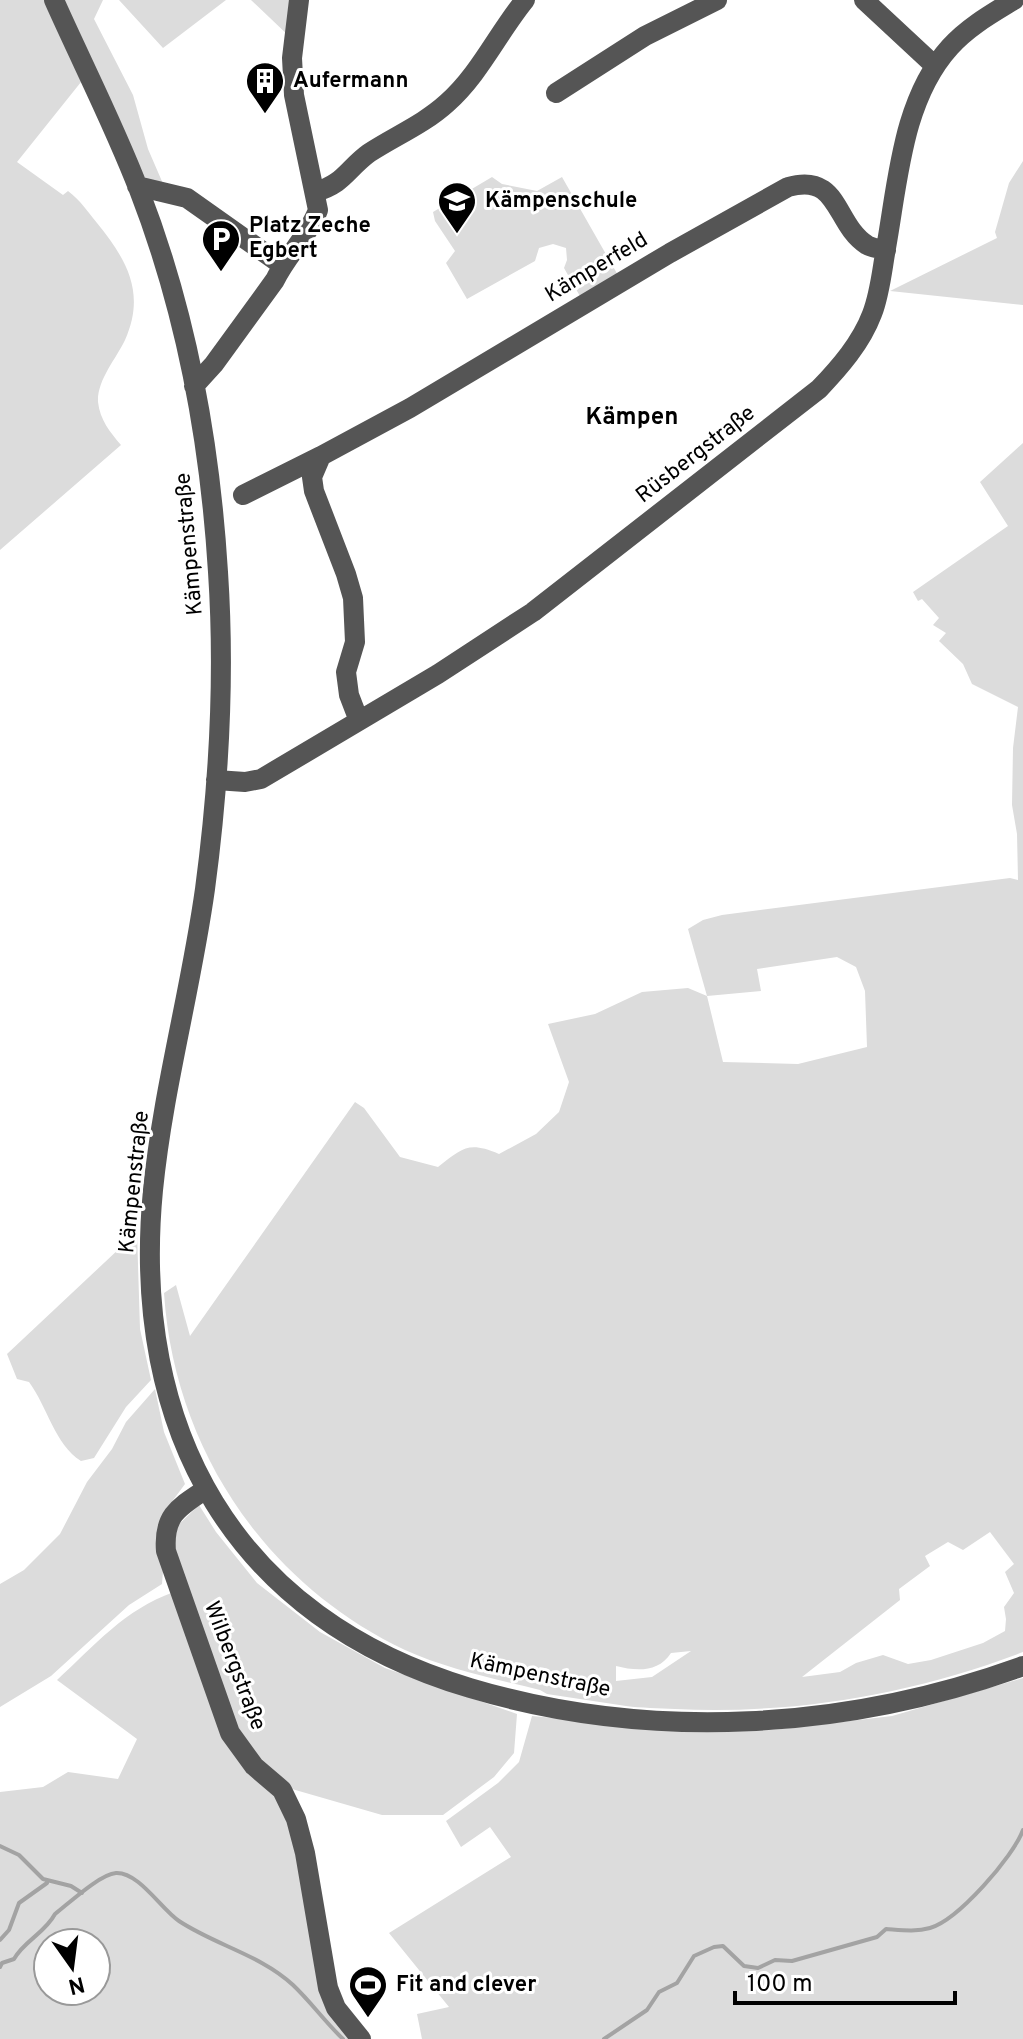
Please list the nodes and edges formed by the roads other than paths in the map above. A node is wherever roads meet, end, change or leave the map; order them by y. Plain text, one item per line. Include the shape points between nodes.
1 (54, 0) edge
2 (299, 0) edge
3 (525, 0) edge
4 (717, 0) edge
5 (864, 0) edge
6 (1014, 0) edge
7 (993, 7) edge
8 (935, 66) junction
9 (556, 93) dead end
10 (137, 186) junction
11 (315, 192) junction
12 (886, 250) junction
13 (282, 265) junction
14 (194, 386) junction
15 (321, 456) junction
16 (243, 495) dead end
17 (359, 721) junction
18 (216, 780) junction
19 (206, 1489) junction
20 (1023, 1666) edge
21 (361, 2039) edge

1 - 10 street, Kämpenstraße
2 - 11 street via 294,95
3 - 11 street via 449,102 367,155 332,187
4 - 9 street via 645,36
5 - 8 street
6 - 7 street, Rüsbergstraße
7 - 8 street, Rüsbergstraße
8 - 12 street, Rüsbergstraße via 909,126
10 - 13 street via 187,198
10 - 14 street, Kämpenstraße via 174,299
11 - 13 street via 314,221
12 - 15 street, Kämperfeld via 868,246 815,184 788,187
12 - 17 street, Rüsbergstraße via 872,314 843,363 819,389 533,612
13 - 14 street
14 - 18 street, Kämpenstraße via 218,572
15 - 16 street, Kämperfeld
15 - 17 street via 312,477 314,491 353,598 355,642 346,672
17 - 18 street, Rüsbergstraße via 261,779
18 - 19 street, Kämpenstraße via 204,892 153,1192 150,1247 159,1365 176,1424
19 - 20 street, Kämpenstraße via 263,1568 339,1630 402,1664 529,1703 635,1719 775,1721 911,1700
19 - 21 street, Wilbergstraße via 176,1509 165,1533 166,1551 230,1733 254,1766 282,1790 292,1809 305,1853 328,1988 336,2008

